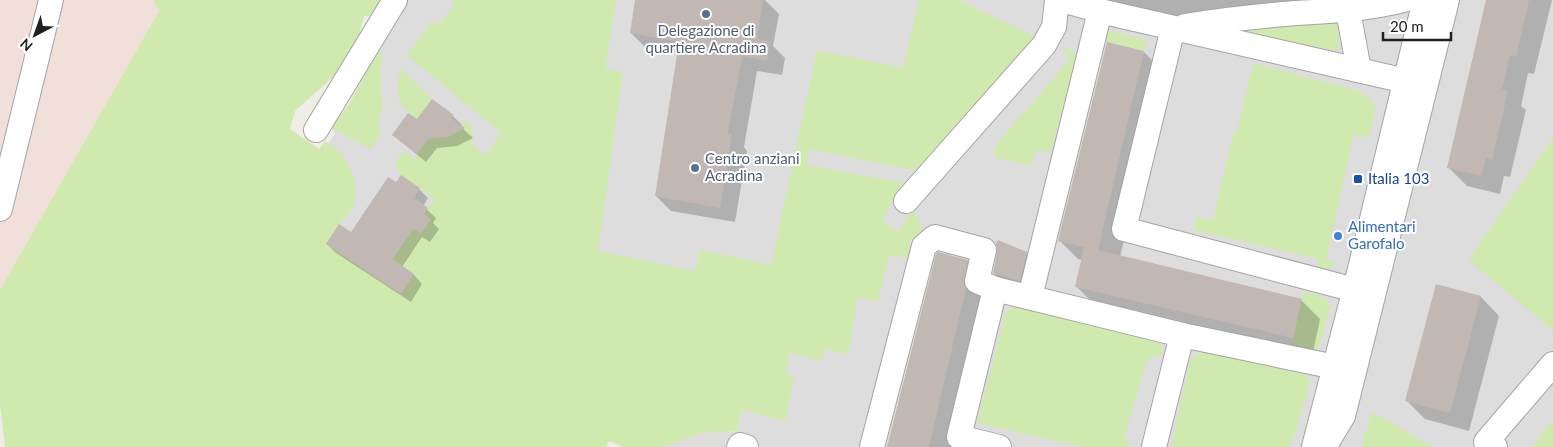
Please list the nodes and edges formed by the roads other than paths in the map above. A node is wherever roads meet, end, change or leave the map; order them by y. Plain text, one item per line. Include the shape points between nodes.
1 (50, 0) edge
2 (395, 0) edge
3 (1057, 0) edge
4 (1064, 0) edge
5 (1404, 0) edge
6 (1425, 0) edge
7 (1447, 0) edge
8 (1347, 5) edge
9 (1100, 12) junction
10 (1173, 28) junction
11 (1359, 70) junction
12 (1406, 81) junction
13 (316, 130) dead end
14 (906, 201) dead end
15 (0, 209) edge
16 (995, 288) junction
17 (1355, 290) junction
18 (1030, 297) junction
19 (1182, 335) junction
20 (1553, 364) edge
21 (1335, 367) junction
22 (739, 447) edge
23 (746, 447) edge
24 (872, 447) edge
25 (999, 447) edge
26 (1154, 447) edge
27 (1314, 447) edge
28 (1324, 447) edge
29 (1495, 447) edge

1 - 15 street
2 - 13 street
3 - 14 street via 1054,27 1044,45
4 - 9 street
5 - 8 street via 1389,4
6 - 12 street
7 - 28 street via 1343,416
8 - 10 street
8 - 11 street
9 - 10 street
9 - 18 street
10 - 11 street
10 - 17 street via 1124,229
11 - 12 street
12 - 17 street
16 - 18 street
16 - 24 street via 977,281 984,250 935,237 924,246
16 - 25 street via 959,437
17 - 21 street
18 - 19 street
19 - 21 street
19 - 26 street
20 - 29 street via 1486,442
21 - 27 street
22 - 23 street

